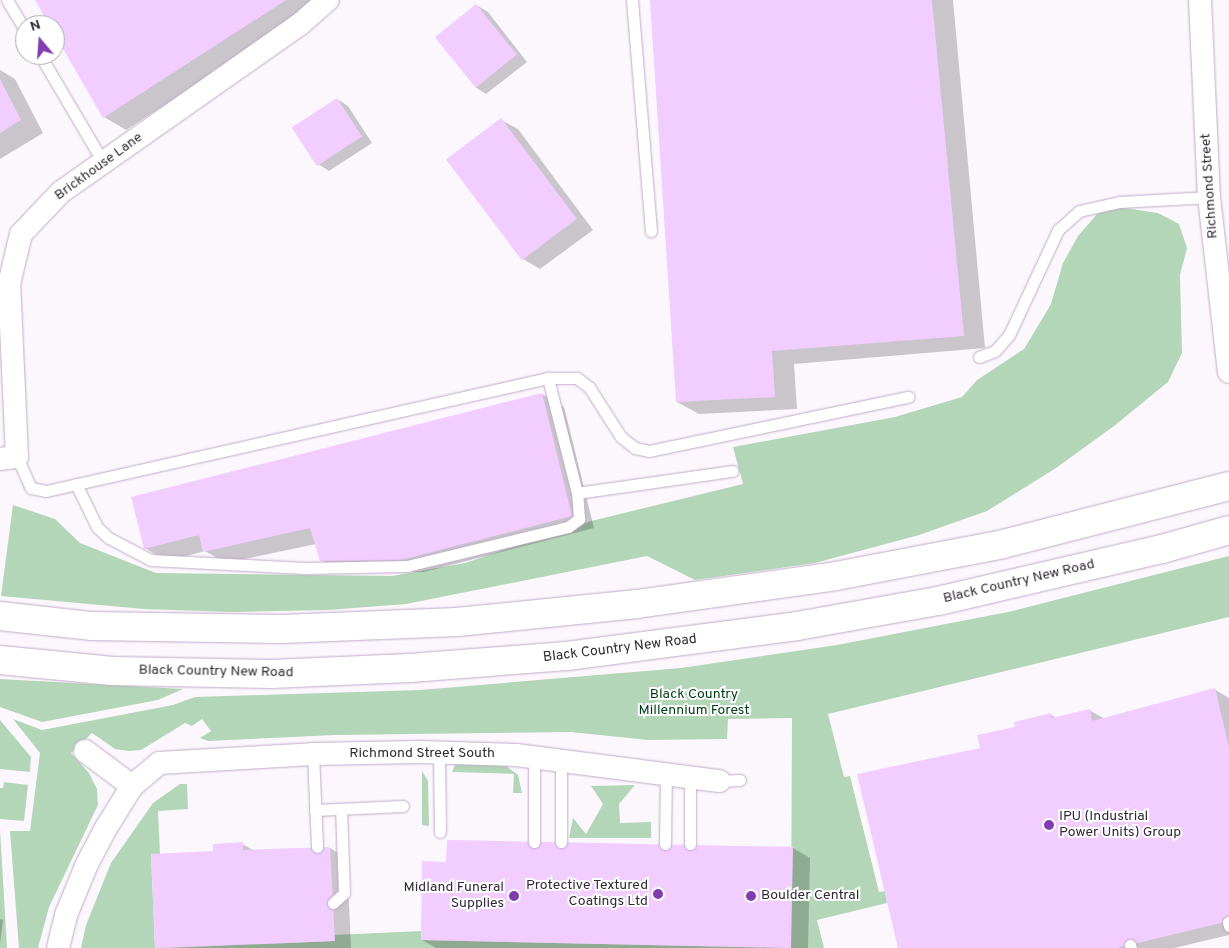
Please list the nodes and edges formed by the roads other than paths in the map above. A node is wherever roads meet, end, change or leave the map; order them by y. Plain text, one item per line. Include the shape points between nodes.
1 (7, 0) edge
2 (328, 0) edge
3 (632, 0) edge
4 (1200, 0) edge
5 (16, 15) edge
6 (46, 65) edge
7 (103, 162) junction
8 (1209, 197) junction
9 (651, 231) dead end
10 (979, 357) dead end
11 (1229, 372) edge
12 (548, 378) junction
13 (908, 397) dead end
14 (8, 458) edge
15 (732, 471) dead end
16 (76, 484) junction
17 (1229, 486) edge
18 (577, 493) junction
19 (1229, 530) edge
20 (0, 616) edge
21 (0, 660) edge
22 (85, 751) dead end
23 (439, 752) junction
24 (313, 754) junction
25 (534, 758) junction
26 (561, 761) junction
27 (666, 774) junction
28 (690, 778) junction
29 (729, 780) dead end
30 (132, 786) junction
31 (403, 806) dead end
32 (341, 809) junction
33 (315, 810) junction
34 (440, 832) dead end
35 (534, 842) dead end
36 (561, 842) dead end
37 (665, 844) dead end
38 (690, 844) dead end
39 (316, 847) dead end
40 (333, 903) dead end
41 (58, 948) edge

1 - 5 lane
2 - 7 street, Brickhouse Lane via 299,25
3 - 9 lane
4 - 8 street, Richmond Street
6 - 7 lane
7 - 14 street, Brickhouse Lane via 61,192 21,234 9,284
8 - 10 lane via 1120,202 1079,211 1058,230 1009,335 995,351
8 - 11 street, Richmond Street
12 - 13 lane via 577,378 589,387 621,436 635,448 649,451
12 - 16 lane
12 - 18 lane
14 - 16 lane via 31,488 46,491
15 - 18 lane
16 - 18 lane via 97,527 109,538 151,560 305,568 407,566 568,527 579,519
17 - 20 highway via 994,545 836,576 628,604 458,622 281,629 92,626
19 - 21 highway, Black Country New Road via 1162,549 938,601 797,626 567,656 271,674 112,671
22 - 30 street
23 - 24 street, Richmond Street South
23 - 25 street, Richmond Street South
23 - 34 lane
24 - 30 street, Richmond Street South via 170,761 159,763
24 - 33 lane
25 - 26 street, Richmond Street South
25 - 35 lane
26 - 27 street, Richmond Street South
26 - 36 lane
27 - 28 street, Richmond Street South
27 - 37 lane
28 - 29 street, Richmond Street South
28 - 38 lane
30 - 41 street, Richmond Street South via 86,864 66,915
31 - 32 lane
32 - 33 lane
32 - 40 lane via 344,892
33 - 39 lane

